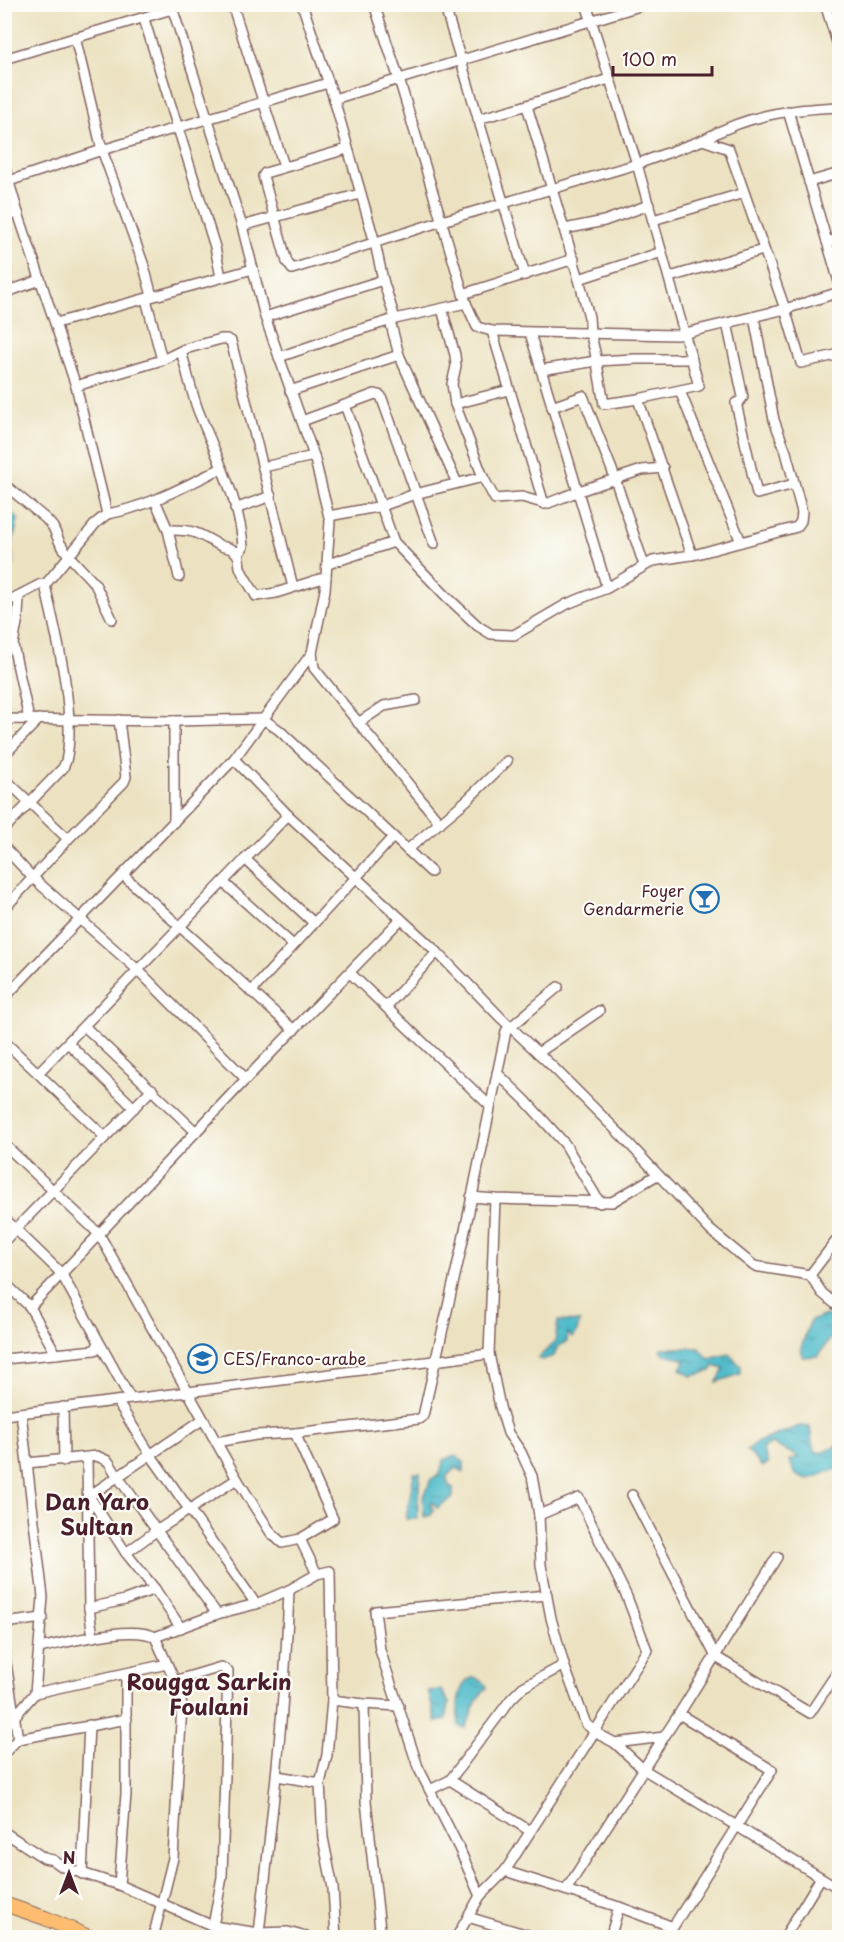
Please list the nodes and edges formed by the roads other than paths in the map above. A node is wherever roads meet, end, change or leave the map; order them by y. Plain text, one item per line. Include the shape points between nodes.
1 (232, 4) edge
2 (302, 4) edge
3 (374, 4) edge
4 (458, 4) edge
5 (586, 4) edge
6 (645, 4) edge
7 (825, 4) edge
8 (444, 6) edge
9 (172, 7) edge
10 (144, 19) junction
11 (591, 21) junction
12 (75, 37) junction
13 (840, 52) edge
14 (4, 59) edge
15 (460, 60) junction
16 (399, 79) junction
17 (609, 79) junction
18 (328, 83) junction
19 (334, 99) junction
20 (264, 102) junction
21 (526, 106) junction
22 (840, 107) edge
23 (788, 111) junction
24 (478, 119) junction
25 (209, 120) junction
26 (177, 128) junction
27 (702, 140) junction
28 (347, 149) junction
29 (102, 150) junction
30 (637, 164) junction
31 (4, 165) edge
32 (284, 166) junction
33 (840, 173) edge
34 (9, 181) junction
35 (809, 182) junction
36 (553, 189) junction
37 (744, 193) junction
38 (360, 194) junction
39 (504, 204) junction
40 (649, 205) junction
41 (18, 213) junction
42 (4, 216) edge
43 (274, 219) junction
44 (653, 220) junction
45 (442, 221) junction
46 (242, 226) junction
47 (565, 229) junction
48 (840, 238) edge
49 (827, 242) junction
50 (375, 243) junction
51 (763, 250) junction
52 (663, 252) junction
53 (574, 259) junction
54 (253, 269) junction
55 (525, 275) junction
56 (221, 276) junction
57 (670, 277) junction
58 (579, 279) junction
59 (40, 280) junction
60 (383, 280) junction
61 (840, 285) edge
62 (840, 292) edge
63 (4, 293) edge
64 (149, 298) junction
65 (465, 298) junction
66 (442, 309) junction
67 (785, 309) junction
68 (266, 317) junction
69 (754, 317) junction
70 (392, 320) junction
71 (56, 323) junction
72 (727, 323) junction
73 (492, 332) junction
74 (590, 332) junction
75 (530, 333) junction
76 (686, 334) junction
77 (181, 351) junction
78 (840, 354) edge
79 (399, 355) junction
80 (279, 357) junction
81 (692, 359) junction
82 (162, 360) junction
83 (596, 361) junction
84 (541, 370) junction
85 (76, 386) junction
86 (509, 390) junction
87 (290, 391) junction
88 (680, 391) junction
89 (638, 399) junction
90 (456, 404) junction
91 (345, 405) junction
92 (552, 407) junction
93 (302, 421) junction
94 (314, 456) junction
95 (263, 467) junction
96 (222, 468) junction
97 (663, 468) junction
98 (483, 477) junction
99 (615, 479) junction
100 (457, 483) junction
101 (4, 484) edge
102 (794, 484) junction
103 (579, 491) junction
104 (415, 494) junction
105 (271, 496) junction
106 (155, 500) junction
107 (544, 504) junction
108 (382, 506) junction
109 (235, 509) junction
110 (107, 514) junction
111 (329, 516) junction
112 (168, 530) junction
113 (394, 542) junction
114 (741, 542) junction
115 (434, 544) dead end
116 (238, 554) junction
117 (692, 555) junction
118 (69, 556) junction
119 (328, 564) junction
120 (644, 565) junction
121 (179, 577) dead end
122 (326, 577) junction
123 (45, 585) junction
124 (293, 587) junction
125 (607, 588) junction
126 (19, 596) junction
127 (4, 603) edge
128 (112, 619) dead end
129 (312, 653) junction
130 (416, 700) dead end
131 (4, 719) edge
132 (34, 719) junction
133 (263, 719) junction
134 (69, 720) junction
135 (119, 720) junction
136 (174, 721) junction
137 (358, 723) junction
138 (4, 754) edge
139 (234, 759) junction
140 (507, 762) dead end
141 (4, 778) edge
142 (29, 802) junction
143 (288, 815) junction
144 (174, 822) junction
145 (440, 823) junction
146 (4, 829) edge
147 (393, 837) junction
148 (68, 839) junction
149 (4, 847) edge
150 (407, 850) junction
151 (245, 859) junction
152 (431, 872) dead end
153 (123, 875) junction
154 (354, 877) junction
155 (33, 878) junction
156 (223, 882) junction
157 (4, 909) edge
158 (401, 919) junction
159 (81, 920) junction
160 (314, 923) junction
161 (180, 927) junction
162 (293, 945) junction
163 (437, 952) junction
164 (138, 970) junction
165 (350, 973) junction
166 (558, 987) dead end
167 (251, 992) junction
168 (4, 998) edge
169 (386, 1007) junction
170 (599, 1011) dead end
171 (84, 1026) junction
172 (510, 1027) junction
173 (294, 1030) junction
174 (4, 1041) edge
175 (68, 1043) junction
176 (537, 1053) junction
177 (38, 1073) junction
178 (496, 1073) junction
179 (246, 1079) junction
180 (152, 1089) junction
181 (489, 1105) junction
182 (134, 1108) junction
183 (196, 1132) junction
184 (105, 1137) junction
185 (4, 1143) edge
186 (657, 1175) junction
187 (53, 1189) junction
188 (471, 1197) junction
189 (495, 1199) junction
190 (600, 1203) junction
191 (4, 1218) edge
192 (16, 1228) junction
193 (99, 1234) junction
194 (840, 1236) edge
195 (4, 1241) edge
196 (61, 1274) junction
197 (810, 1275) junction
198 (4, 1282) edge
199 (30, 1307) junction
200 (840, 1308) edge
201 (99, 1343) junction
202 (56, 1354) junction
203 (489, 1354) junction
204 (4, 1359) edge
205 (435, 1361) junction
206 (187, 1391) junction
207 (130, 1398) junction
208 (117, 1401) junction
209 (63, 1407) junction
210 (21, 1413) junction
211 (4, 1415) edge
212 (202, 1420) junction
213 (295, 1433) junction
214 (216, 1442) junction
215 (150, 1454) junction
216 (87, 1458) junction
217 (64, 1461) junction
218 (27, 1464) junction
219 (118, 1478) junction
220 (237, 1479) junction
221 (632, 1495) dead end
222 (88, 1496) junction
223 (189, 1509) junction
224 (539, 1515) junction
225 (156, 1531) junction
226 (300, 1539) junction
227 (126, 1553) junction
228 (777, 1557) dead end
229 (316, 1574) junction
230 (154, 1589) junction
231 (289, 1590) junction
232 (548, 1595) junction
233 (256, 1604) junction
234 (89, 1608) junction
235 (217, 1614) junction
236 (43, 1618) junction
237 (4, 1623) edge
238 (181, 1628) junction
239 (93, 1637) junction
240 (155, 1637) junction
241 (39, 1648) junction
242 (4, 1651) edge
243 (716, 1657) junction
244 (167, 1664) junction
245 (564, 1665) junction
246 (840, 1668) edge
247 (126, 1674) junction
248 (174, 1681) junction
249 (35, 1694) junction
250 (332, 1700) junction
251 (364, 1704) junction
252 (399, 1706) junction
253 (679, 1714) junction
254 (15, 1716) junction
255 (127, 1719) junction
256 (89, 1725) junction
257 (595, 1731) junction
258 (664, 1737) junction
259 (18, 1739) junction
260 (615, 1743) junction
261 (4, 1753) edge
262 (643, 1769) junction
263 (277, 1776) junction
264 (450, 1780) junction
265 (320, 1783) junction
266 (430, 1790) junction
267 (736, 1827) junction
268 (4, 1832) edge
269 (530, 1832) junction
270 (505, 1871) junction
271 (82, 1874) junction
272 (820, 1879) junction
273 (119, 1885) junction
274 (840, 1889) edge
275 (566, 1890) junction
276 (480, 1896) junction
277 (161, 1902) junction
278 (4, 1904) edge
279 (619, 1907) junction
280 (468, 1917) junction
281 (213, 1926) junction
282 (261, 1936) edge
283 (91, 1938) edge
284 (153, 1938) edge
285 (310, 1938) edge
286 (336, 1938) edge
287 (381, 1938) edge
288 (456, 1938) edge
289 (538, 1938) edge
290 (610, 1938) edge
291 (784, 1938) edge

1 - 20 street
2 - 18 street
3 - 16 street
4 - 8 street
5 - 11 street
6 - 11 street
7 - 13 street
8 - 15 street
9 - 10 street
9 - 25 street
10 - 12 street
10 - 26 street
11 - 15 street
11 - 17 street
12 - 14 street
12 - 29 street
15 - 16 street
15 - 24 street
16 - 19 street
16 - 45 street
17 - 21 street
17 - 30 street
18 - 19 street
18 - 20 street
19 - 28 street
20 - 25 street
20 - 32 street
21 - 24 street
21 - 36 street
22 - 23 street
23 - 27 street via 726,126
23 - 35 street
24 - 39 street
25 - 26 street
25 - 46 street
26 - 29 street
26 - 56 street
27 - 30 street
27 - 37 street via 729,149
28 - 32 street
28 - 38 street
29 - 34 street
29 - 64 street via 143,263
30 - 36 street
30 - 40 street
31 - 34 street
32 - 43 street via 263,176
33 - 35 street
34 - 41 street
35 - 49 street
36 - 39 street
36 - 47 street
37 - 44 street
37 - 51 street
38 - 43 street
38 - 50 street
39 - 45 street
39 - 55 street
40 - 44 street
40 - 47 street via 604,221
41 - 42 street
41 - 59 street
43 - 46 street
43 - 50 street via 292,269
44 - 52 street
45 - 50 street
45 - 65 street
46 - 54 street
47 - 53 street
48 - 49 street
49 - 61 street
50 - 60 street
51 - 57 street
51 - 67 street
52 - 57 street
52 - 58 street
53 - 55 street
53 - 58 street
54 - 56 street
54 - 68 street
55 - 65 street
56 - 64 street
57 - 76 street
58 - 74 street
59 - 63 street
59 - 71 street
60 - 68 street
60 - 70 street
62 - 67 street
64 - 71 street
64 - 82 street
65 - 66 street
65 - 73 street via 477,327
66 - 70 street
66 - 90 street via 455,355 452,384
67 - 69 street
67 - 78 street via 801,363
68 - 80 street
69 - 72 street
69 - 102 street via 774,420
70 - 79 street
70 - 80 street
71 - 85 street
72 - 76 street
72 - 102 street via 743,397 736,403 757,494
73 - 75 street
73 - 86 street
74 - 75 street
74 - 76 street
74 - 83 street
75 - 84 street
76 - 81 street
77 - 82 street
77 - 95 street via 221,339 231,341
77 - 96 street via 197,407
79 - 87 street
79 - 100 street
80 - 87 street
81 - 83 street
81 - 88 street via 699,386
82 - 85 street
83 - 84 street
83 - 89 street via 604,404
84 - 92 street
85 - 110 street
86 - 90 street
86 - 107 street
87 - 93 street
88 - 89 street
88 - 114 street
89 - 97 street
90 - 98 street
91 - 93 street
91 - 104 street via 375,394 381,396
91 - 108 street
92 - 99 street via 583,396
92 - 103 street
93 - 94 street
94 - 95 street
94 - 111 street
95 - 105 street
96 - 106 street
96 - 109 street
97 - 99 street
97 - 117 street
98 - 100 street
98 - 107 street via 495,499 522,497
99 - 103 street
99 - 120 street
100 - 104 street
101 - 118 street via 46,519
102 - 114 street via 802,512 797,527
103 - 107 street
103 - 125 street
104 - 108 street
104 - 115 street
105 - 109 street
105 - 124 street
106 - 110 street
106 - 112 street
108 - 111 street
108 - 113 street
109 - 116 street via 243,540
110 - 118 street
111 - 119 street
112 - 116 street via 198,533
112 - 121 street
113 - 119 street
113 - 125 street via 458,608 486,631 498,635 514,635 567,604
114 - 117 street
116 - 124 street via 240,567 256,596
117 - 120 street
118 - 123 street
118 - 128 street via 95,584
119 - 122 street
120 - 125 street
122 - 124 street
122 - 129 street
123 - 126 street
123 - 134 street
126 - 127 street
126 - 132 street via 13,645
129 - 133 street
129 - 137 street via 314,668
130 - 137 street via 384,706
131 - 132 street
132 - 134 street
132 - 138 street
133 - 136 street
133 - 139 street
133 - 147 street
134 - 135 street
134 - 142 street via 66,762
135 - 136 street
135 - 148 street via 124,782
136 - 144 street
137 - 145 street
139 - 143 street
139 - 144 street
140 - 145 street
141 - 142 street
142 - 146 street
142 - 148 street
143 - 151 street
143 - 154 street
144 - 153 street
145 - 150 street
147 - 150 street
147 - 154 street
148 - 155 street
149 - 155 street
150 - 152 street
151 - 156 street
151 - 160 street
153 - 159 street
153 - 161 street
154 - 158 street
154 - 160 street
155 - 157 street
155 - 159 street
156 - 161 street
156 - 162 street
158 - 163 street
158 - 165 street
159 - 164 street
159 - 168 street
160 - 162 street
161 - 164 street
161 - 167 street
162 - 167 street
163 - 169 street
163 - 172 street
164 - 171 street
164 - 179 street
165 - 169 street
165 - 173 street
166 - 172 street
167 - 173 street
169 - 181 street
170 - 176 street
171 - 175 street
171 - 180 street
172 - 176 street
172 - 178 street
173 - 179 street
174 - 177 street
175 - 177 street
175 - 182 street
176 - 186 street
177 - 184 street
178 - 181 street
178 - 190 street via 566,1144
179 - 183 street
180 - 182 street
180 - 183 street
181 - 188 street
182 - 184 street
183 - 193 street
184 - 187 street
185 - 187 street
186 - 190 street via 612,1202
186 - 197 street via 710,1230 754,1266
187 - 192 street
187 - 193 street
188 - 189 street
188 - 205 street
189 - 190 street
189 - 203 street
191 - 192 street
192 - 195 street
192 - 196 street
193 - 196 street
193 - 206 street
194 - 197 street
196 - 199 street
196 - 201 street
197 - 200 street via 822,1293
198 - 199 street
199 - 202 street
201 - 202 street via 94,1350
201 - 207 street
202 - 204 street
203 - 205 street
203 - 224 street via 508,1434 532,1476
205 - 206 street
205 - 213 street via 423,1416 419,1419
206 - 207 street
206 - 212 street
207 - 208 street
208 - 209 street
208 - 215 street
209 - 210 street
209 - 217 street
210 - 211 street
210 - 218 street
212 - 214 street
212 - 215 street
213 - 214 street
213 - 226 street via 333,1519
214 - 220 street
215 - 219 street
215 - 223 street
216 - 217 street
216 - 219 street via 97,1456 108,1461
216 - 222 street
217 - 218 street
218 - 236 street via 44,1596
219 - 222 street
219 - 225 street
220 - 223 street
220 - 226 street via 280,1542
221 - 243 street
222 - 227 street
222 - 234 street
223 - 225 street
223 - 233 street
224 - 232 street via 541,1565
224 - 257 street via 579,1498 627,1596 647,1650
225 - 227 street
225 - 235 street
226 - 229 street
227 - 230 street
228 - 243 street
229 - 231 street
229 - 250 street via 330,1571
230 - 234 street
230 - 238 street
231 - 233 street
231 - 263 street
232 - 245 street
232 - 252 street via 375,1611 380,1650
233 - 235 street
234 - 239 street
235 - 238 street
236 - 237 street
236 - 241 street
238 - 240 street
239 - 240 street via 141,1633
239 - 241 street
240 - 244 street
241 - 249 street
242 - 254 street
243 - 246 street via 810,1713
243 - 253 street
244 - 247 street
244 - 248 street
245 - 257 street via 586,1724
245 - 264 street via 523,1687
247 - 249 street
247 - 255 street
248 - 277 street via 182,1706 178,1791 173,1858
248 - 281 street via 221,1667 228,1671 222,1877
249 - 254 street
250 - 251 street
250 - 265 street
251 - 252 street
251 - 287 street via 366,1801
252 - 266 street via 418,1767
253 - 258 street
253 - 267 street via 772,1770
254 - 259 street
255 - 256 street
255 - 273 street
256 - 259 street
256 - 271 street
257 - 260 street
257 - 269 street
258 - 260 street
258 - 262 street
259 - 261 street
260 - 262 street
262 - 267 street
262 - 275 street
263 - 265 street
263 - 282 street
264 - 266 street
264 - 269 street
265 - 286 street
266 - 276 street
267 - 272 street
267 - 279 street via 673,1927
268 - 271 street via 44,1858
269 - 270 street
270 - 275 street
270 - 276 street
271 - 273 street
272 - 274 street
272 - 291 street
273 - 277 street
275 - 279 street
276 - 280 street
277 - 281 street
277 - 284 street
278 - 283 highway
279 - 290 street
280 - 288 street
280 - 289 street
281 - 282 street
282 - 285 street via 288,1932

